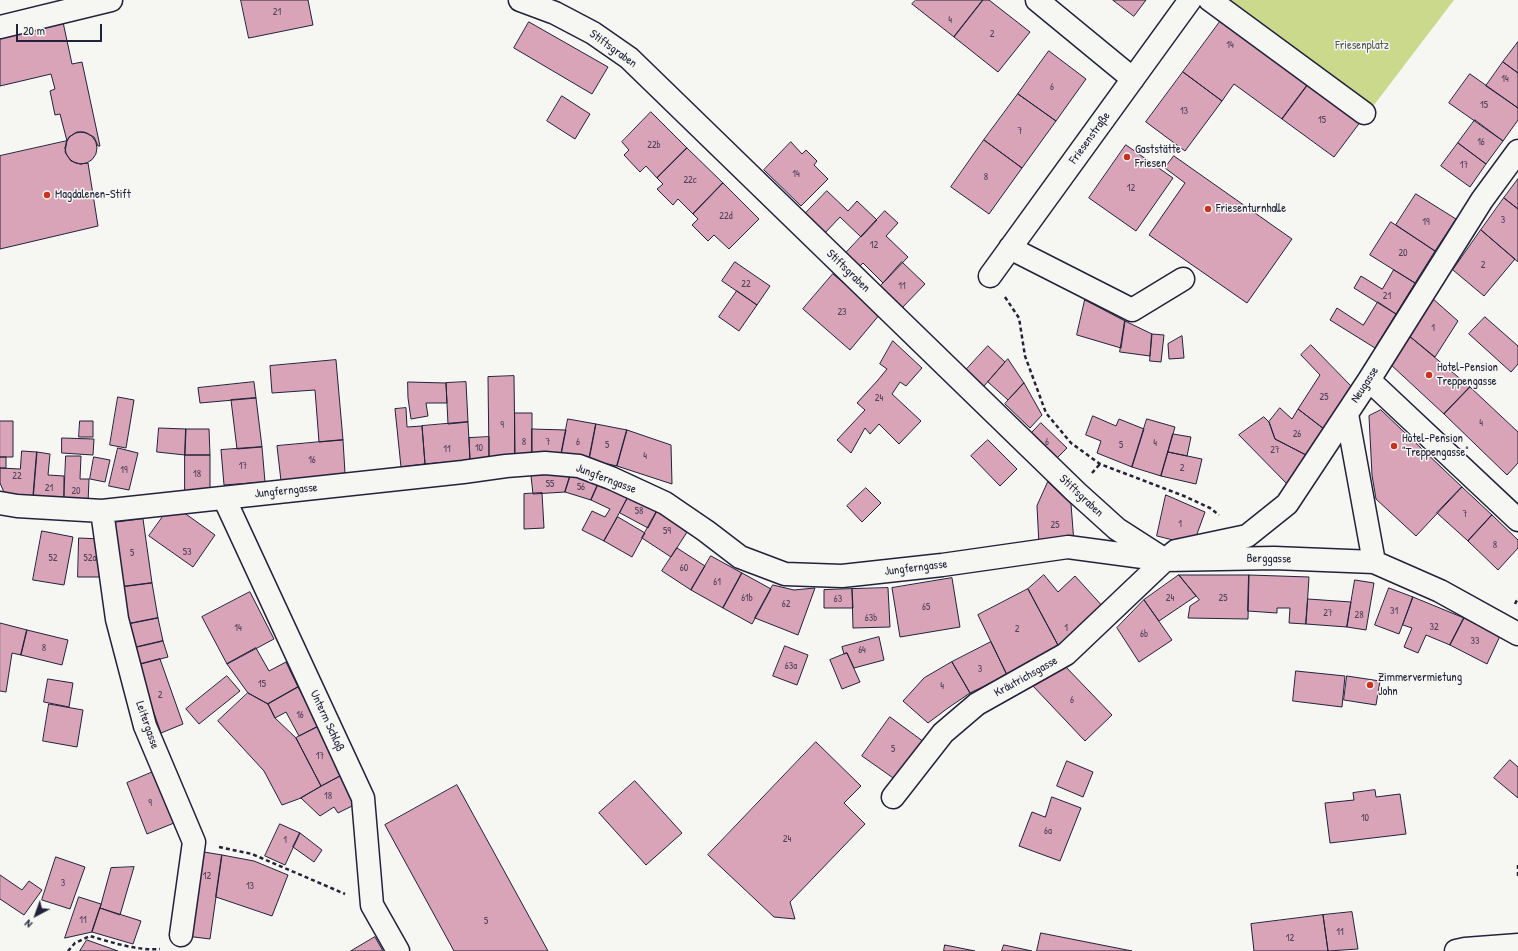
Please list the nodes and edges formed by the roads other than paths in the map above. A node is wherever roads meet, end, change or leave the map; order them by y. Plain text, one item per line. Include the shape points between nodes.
1 (111, 0) edge
2 (520, 0) edge
3 (1037, 0) edge
4 (1190, 0) edge
5 (1210, 0) edge
6 (0, 27) edge
7 (1133, 79) junction
8 (1364, 113) dead end
9 (1518, 151) edge
10 (1010, 248) junction
11 (990, 276) road end
12 (1182, 279) dead end
13 (1369, 380) junction
14 (1347, 414) junction
15 (224, 498) junction
16 (0, 503) edge
17 (102, 511) junction
18 (1518, 520) edge
19 (1165, 560) junction
20 (1374, 562) junction
21 (1518, 634) edge
22 (893, 797) dead end
23 (181, 935) road end
24 (1518, 946) edge
25 (398, 951) edge
26 (1456, 951) edge

1 - 6 street
2 - 19 street, Stiftsgraben via 593,33 629,58 1076,492 1117,529
3 - 7 street
4 - 7 street, Friesenstraße
5 - 8 street
7 - 10 street, Friesenstraße
9 - 13 street, Neugasse via 1482,200
10 - 11 street, Friesenstraße
10 - 12 street via 1132,310
13 - 14 street, Neugasse
13 - 18 street
14 - 19 street, Neugasse via 1287,504 1247,536 1176,551
14 - 20 street
15 - 17 street, Jungferngasse
15 - 19 street, Jungferngasse via 545,463 579,466 611,478 665,503 740,557 785,574 842,576 1068,547
15 - 25 street, Unterm Schloß via 363,798 372,905
16 - 17 street, Jungferngasse
17 - 23 street, Leitergasse via 117,619 145,726 194,842
19 - 20 street, Berggasse via 1274,558
19 - 22 street, Kräutrichsgasse via 1066,654 976,704 943,733
20 - 21 street, Berggasse via 1440,591
24 - 26 street

